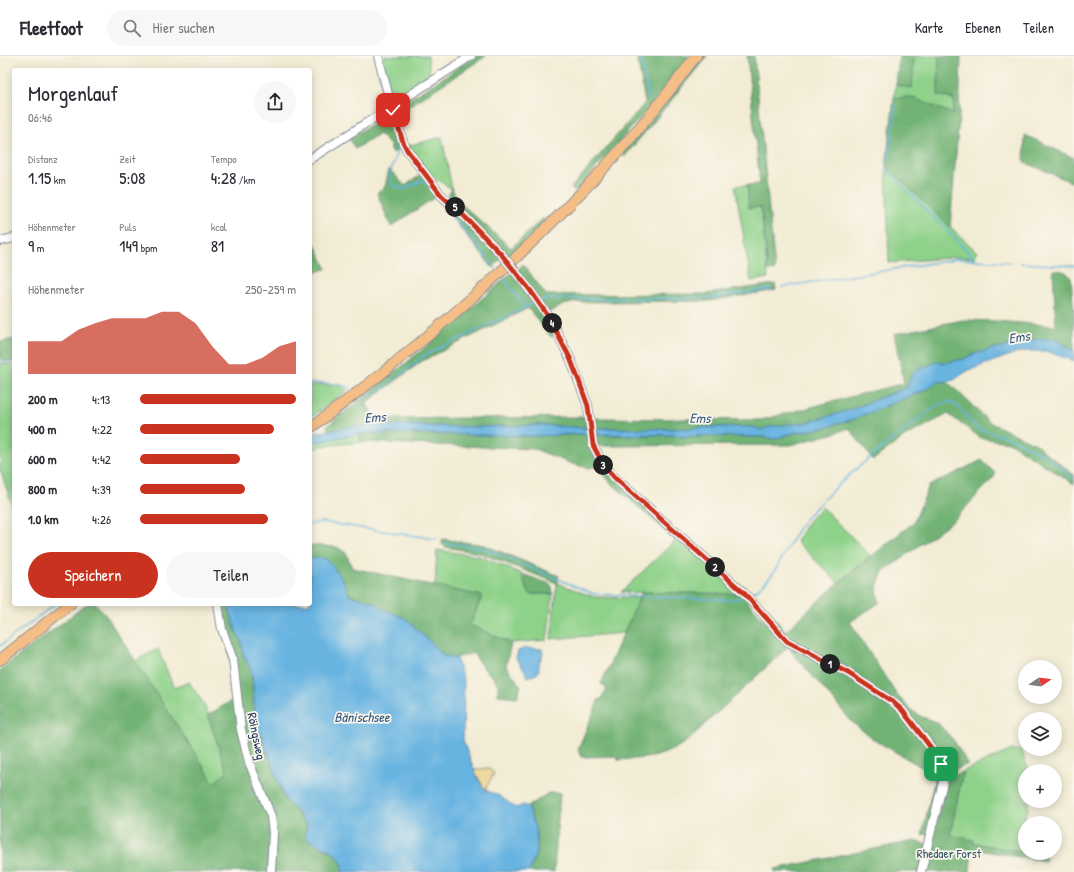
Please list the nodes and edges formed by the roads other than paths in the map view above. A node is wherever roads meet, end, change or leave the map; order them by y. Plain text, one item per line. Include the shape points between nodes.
1 (378, 56) edge
2 (471, 56) edge
3 (696, 56) edge
4 (392, 108) junction
5 (312, 158) edge
6 (12, 238) edge
7 (0, 241) edge
8 (312, 427) edge
9 (68, 606) edge
10 (218, 606) edge
11 (0, 660) edge
12 (271, 872) edge
13 (921, 872) edge

1 - 4 street
2 - 4 street
3 - 8 main road via 654,110 563,213 434,332
4 - 5 street
4 - 13 street, bridge via 407,150 441,195 501,254 548,316 570,358 588,406 591,438 604,466 743,592 787,641 848,673 893,702 938,757 943,782
6 - 7 street
9 - 11 main road
10 - 12 street, Röingsweg via 222,629 233,660 241,730 249,762 271,816

